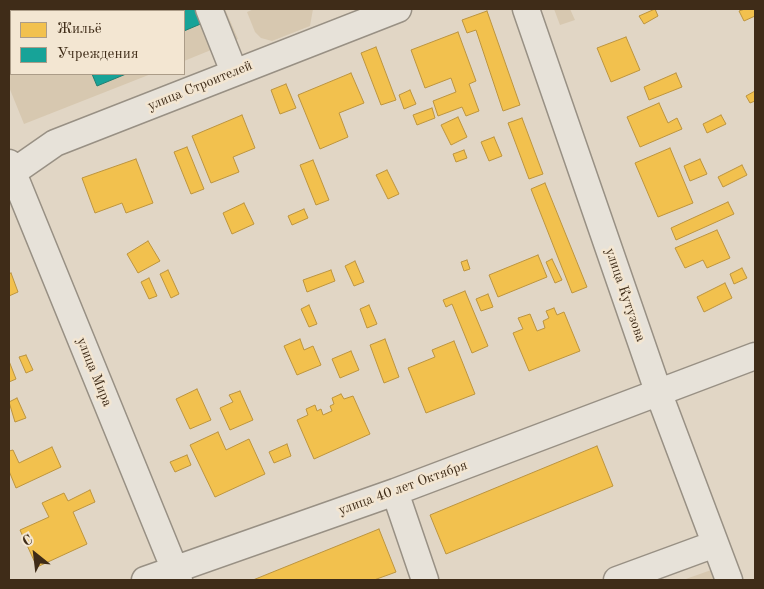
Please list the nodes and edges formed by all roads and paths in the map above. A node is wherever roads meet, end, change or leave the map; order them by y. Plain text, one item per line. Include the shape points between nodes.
1 (209, 9) edge
2 (398, 9) edge
3 (526, 9) edge
4 (234, 72) junction
5 (10, 171) edge
6 (755, 356) edge
7 (659, 394) junction
8 (395, 492) junction
9 (715, 544) junction
10 (177, 575) edge
11 (422, 579) edge
12 (145, 580) edge
13 (617, 580) edge
14 (729, 580) edge

1 - 4 street
2 - 4 street, улица Строителей
3 - 7 street, улица Кутузова
4 - 5 street, улица Строителей via 55,143
5 - 10 street, улица Мира
6 - 7 street, улица 40 лет Октября
7 - 8 street, улица 40 лет Октября
7 - 9 street, улица Кутузова
8 - 10 street, улица 40 лет Октября
8 - 11 street
9 - 13 street
9 - 14 street, улица Кутузова
10 - 12 street, улица 40 лет Октября

